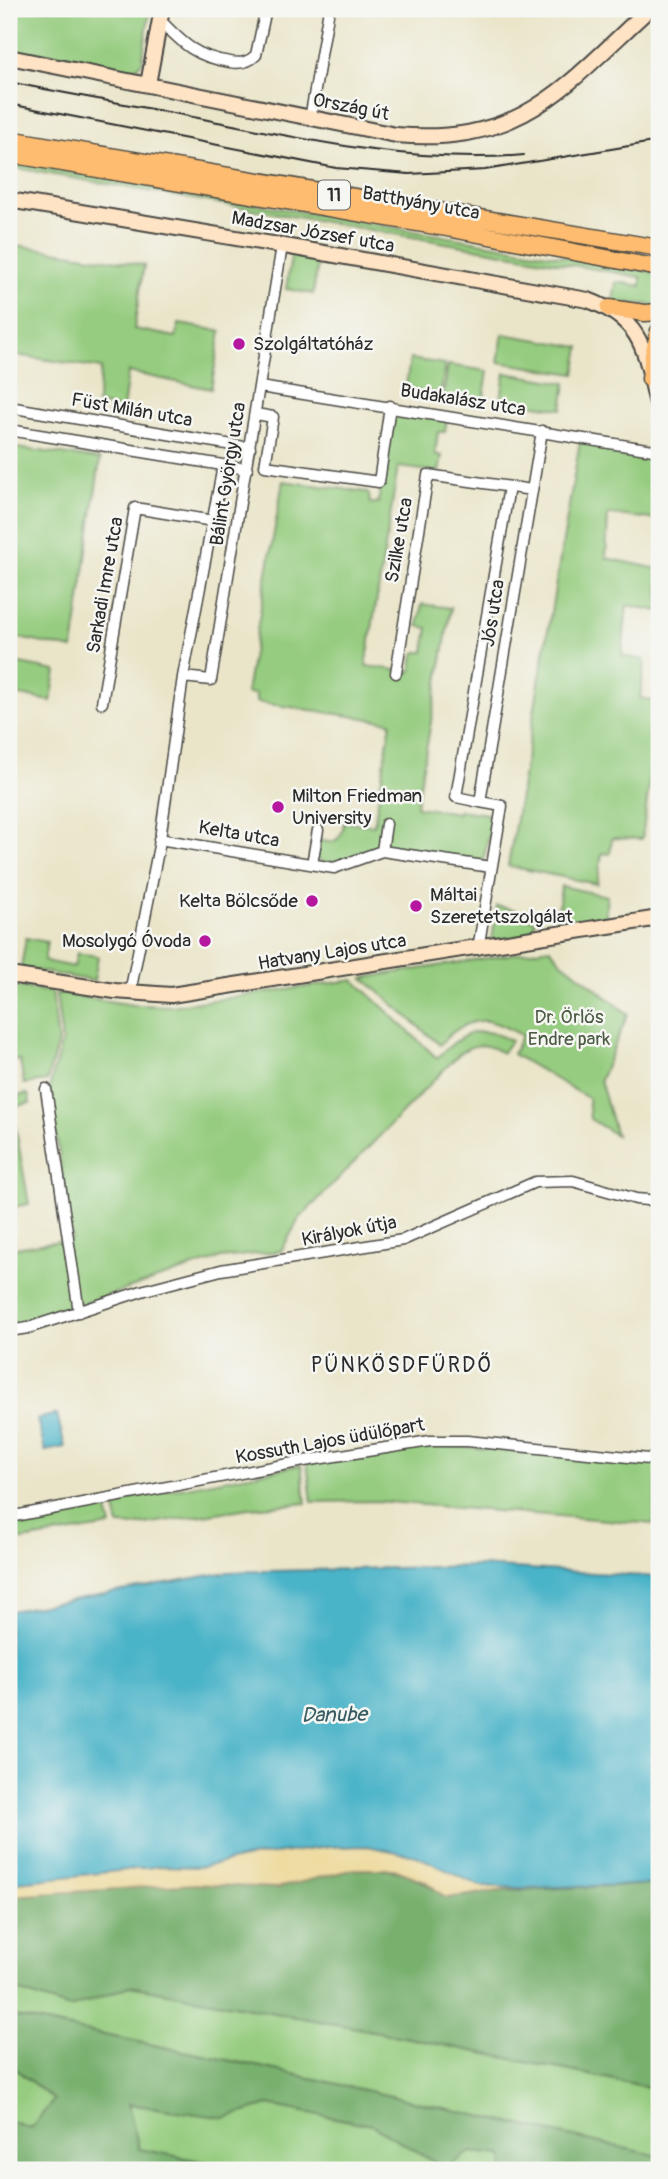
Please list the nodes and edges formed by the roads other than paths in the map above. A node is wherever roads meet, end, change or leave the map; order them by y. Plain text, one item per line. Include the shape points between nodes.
1 (266, 9) edge
2 (329, 9) edge
3 (649, 9) edge
4 (161, 15) edge
5 (9, 57) edge
6 (148, 85) junction
7 (310, 119) junction
8 (9, 139) edge
9 (9, 154) edge
10 (9, 200) edge
11 (282, 246) junction
12 (659, 248) edge
13 (659, 268) edge
14 (609, 308) junction
15 (659, 312) edge
16 (659, 331) edge
17 (650, 379) junction
18 (260, 387) junction
19 (390, 406) junction
20 (9, 407) edge
21 (659, 412) edge
22 (256, 414) junction
23 (9, 430) edge
24 (542, 431) junction
25 (250, 448) junction
26 (659, 451) edge
27 (223, 466) junction
28 (247, 469) junction
29 (509, 487) junction
30 (532, 490) junction
31 (213, 521) junction
32 (396, 673) dead end
33 (183, 677) junction
34 (103, 703) dead end
35 (480, 802) junction
36 (386, 824) dead end
37 (318, 830) dead end
38 (159, 839) junction
39 (382, 850) junction
40 (312, 864) junction
41 (491, 867) junction
42 (659, 918) edge
43 (478, 949) junction
44 (9, 975) edge
45 (130, 993) junction
46 (46, 1089) dead end
47 (659, 1201) edge
48 (79, 1312) junction
49 (9, 1331) edge
50 (659, 1460) edge
51 (9, 1517) edge

1 - 4 street via 257,52 250,61 239,63 211,59 185,46
2 - 7 street
3 - 7 street, Ország út via 560,91 489,129 420,137
4 - 6 street
5 - 6 street, Ország út
6 - 7 street, Ország út
8 - 12 main road, Batthyány utca / 11
9 - 13 main road, Batthyány utca / 11
10 - 11 street, Madzsar József utca
11 - 14 street, Madzsar József utca via 588,300
11 - 18 street, Bálint György utca
14 - 15 main road
14 - 17 street via 635,332
16 - 17 main road
17 - 21 street
18 - 19 street, Budakalász utca
18 - 22 street, Bálint György utca
19 - 22 street via 379,482 265,466 273,417
19 - 24 street, Budakalász utca
20 - 25 street, Füst Milán utca
22 - 25 street, Bálint György utca
23 - 27 street, Füst Milán utca
24 - 26 street, Budakalász utca
24 - 30 street, Jós utca
25 - 28 street, Bálint György utca
27 - 28 street, Füst Milán utca
27 - 31 street, Bálint György utca
28 - 33 street, Bálint György utca via 211,680
29 - 30 street, Szilke utca
29 - 32 street, Szilke utca via 428,475
29 - 35 street, Jós utca via 456,797
30 - 35 street, Jós utca
31 - 33 street, Bálint György utca
31 - 34 street, Sarkadi Imre utca via 135,508
33 - 38 street, Bálint György utca
35 - 41 street, Jós utca via 502,806
36 - 39 street
37 - 40 street
38 - 40 street, Kelta utca
38 - 45 street, Bálint György utca
39 - 40 street, Kelta utca via 334,868
39 - 41 street, Kelta utca
41 - 43 street, Jós utca
42 - 43 street, Hatvany Lajos utca
43 - 45 street, Hatvany Lajos utca via 171,995
44 - 45 street, Hatvany Lajos utca
46 - 48 street
47 - 48 street, Királyok útja via 573,1181 535,1182 403,1240 221,1270
48 - 49 street, Királyok útja
50 - 51 street, Kossuth Lajos üdülőpart via 429,1441

